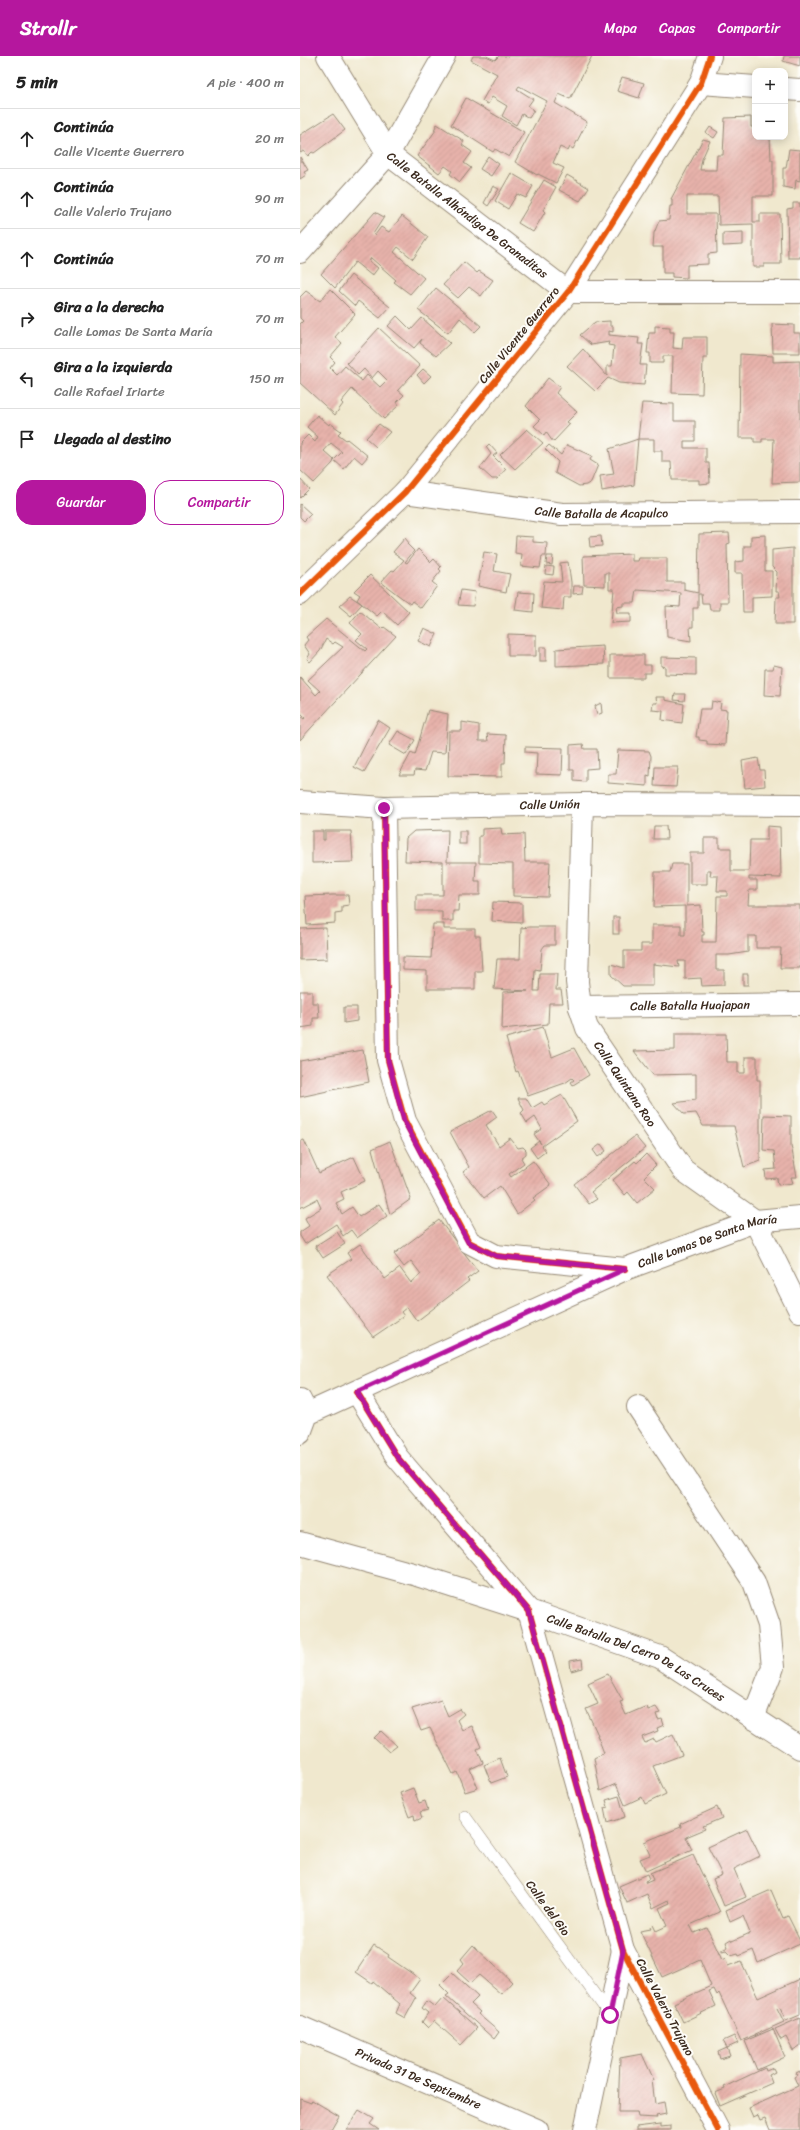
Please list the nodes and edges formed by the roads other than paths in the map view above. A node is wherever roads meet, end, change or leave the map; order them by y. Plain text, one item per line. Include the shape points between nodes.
1 (328, 56) edge
2 (444, 56) edge
3 (710, 56) edge
4 (701, 83) junction
5 (752, 86) edge
6 (788, 89) edge
7 (800, 90) edge
8 (388, 154) junction
9 (300, 252) edge
10 (568, 292) junction
11 (800, 292) edge
12 (404, 492) junction
13 (800, 512) edge
14 (300, 594) edge
15 (300, 802) edge
16 (582, 804) junction
17 (800, 805) edge
18 (384, 808) junction
19 (800, 1004) edge
20 (580, 1007) junction
21 (800, 1217) edge
22 (755, 1221) junction
23 (625, 1269) junction
24 (800, 1311) edge
25 (357, 1392) junction
26 (638, 1407) dead end
27 (302, 1415) edge
28 (300, 1543) edge
29 (529, 1611) junction
30 (753, 1718) junction
31 (800, 1748) edge
32 (465, 1816) dead end
33 (623, 1950) junction
34 (610, 2015) junction
35 (300, 2027) edge
36 (537, 2130) edge
37 (585, 2130) edge
38 (718, 2130) edge

1 - 8 street, Calle Batalla Alhóndiga De Granaditas
2 - 8 street
3 - 4 street, Calle Vicente Guerrero
4 - 5 street
4 - 10 street, Calle Vicente Guerrero
6 - 7 street
8 - 9 street
8 - 10 street, Calle Batalla Alhóndiga De Granaditas
10 - 11 street
10 - 12 street, Calle Vicente Guerrero
12 - 13 street, Calle Batalla de Acapulco via 562,514
12 - 14 street, Calle Vicente Guerrero
15 - 18 street, Calle Unión
16 - 17 street, Calle Unión
16 - 18 street, Calle Unión
16 - 20 street, Calle Quintana Roo via 577,982
18 - 23 street via 388,1060 404,1121 468,1242 496,1256
19 - 20 street, Calle Batalla Huajapan
20 - 22 street, Calle Quintana Roo via 587,1028 683,1170
21 - 22 street, Calle Lomas De Santa María
22 - 23 street, Calle Lomas De Santa María
22 - 24 street, Calle Quintana Roo
23 - 25 street, Calle Lomas De Santa María
25 - 27 street, Calle Lomas De Santa María
25 - 29 street via 397,1457
26 - 30 street via 754,1582 769,1625 773,1667
28 - 29 street, Calle Batalla Del Cerro De Las Cruces via 417,1575
29 - 30 street, Calle Batalla Del Cerro De Las Cruces via 660,1657
29 - 33 street, Calle Valerio Trujano
30 - 31 street, Calle Batalla Del Cerro De Las Cruces
32 - 34 lane, Calle del Gio
33 - 34 street
33 - 38 street, Calle Valerio Trujano
34 - 37 street
35 - 36 street, Privada 31 De Septiembre

